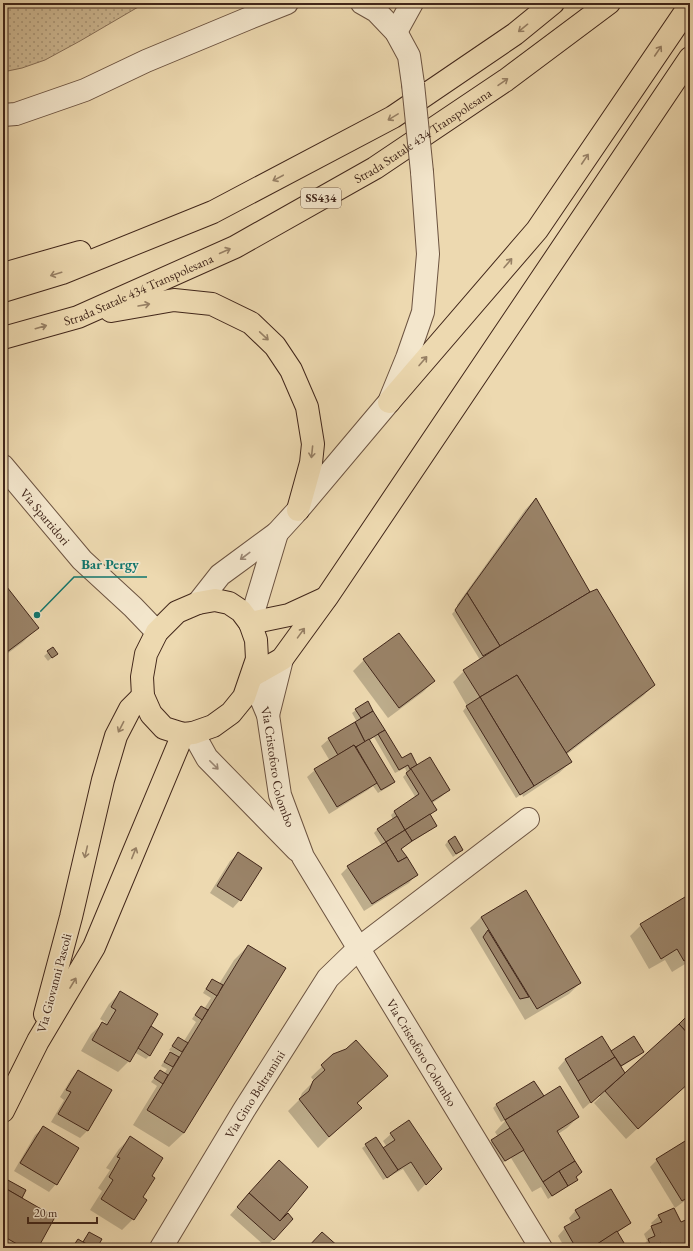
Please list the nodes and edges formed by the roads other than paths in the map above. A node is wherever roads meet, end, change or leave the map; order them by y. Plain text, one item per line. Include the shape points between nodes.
1 (287, 3) edge
2 (362, 3) edge
3 (412, 3) edge
4 (553, 3) edge
5 (609, 3) edge
6 (690, 5) edge
7 (396, 32) junction
8 (690, 58) edge
9 (3, 115) edge
10 (214, 212) junction
11 (3, 274) edge
12 (3, 291) edge
13 (78, 317) junction
14 (3, 338) edge
15 (389, 402) junction
16 (3, 466) edge
17 (298, 510) junction
18 (277, 532) junction
19 (327, 597) junction
20 (198, 603) junction
21 (250, 623) junction
22 (157, 632) junction
23 (282, 659) junction
24 (252, 676) junction
25 (144, 696) junction
26 (268, 715) junction
27 (188, 734) junction
28 (528, 819) dead end
29 (304, 856) junction
30 (358, 948) junction
31 (38, 1041) junction
32 (3, 1111) edge
33 (161, 1248) edge
34 (541, 1248) edge

1 - 9 street via 146,61 85,90 16,114
2 - 7 street via 376,11
3 - 7 street
4 -> 10 main road via 515,34 393,117
13 -> 5 main road, Strada Statale 434 Transpolesana / SS434 via 235,246 375,168 506,80
15 -> 6 main road via 537,230
7 - 15 street, bridge via 409,56 428,254 423,312
8 - 19 main road
10 - 11 main road
10 -> 12 main road via 62,273
14 -> 13 main road, Strada Statale 434 Transpolesana / SS434
13 -> 17 main road via 174,300 212,304 251,323 275,346 291,370 307,407 313,444 311,462
15 - 17 street
16 - 22 street, Via Spartidori via 82,560
17 - 18 street
18 -> 20 street via 220,575
18 - 21 street
19 - 21 main road via 289,615
23 -> 19 main road
20 - 21 main road via 215,600 229,603 241,611
20 - 22 main road via 177,612
21 - 24 main road via 256,640 257,659
22 - 25 main road via 146,654 142,677
23 - 24 main road
23 - 26 street
24 - 26 street, Via Cristoforo Colombo
24 - 27 main road via 244,697 231,713 213,726
25 - 27 main road via 151,714 164,728
25 -> 31 main road, Via Giovanni Pascoli via 130,709 116,736
26 - 29 street, Via Cristoforo Colombo via 280,795
27 -> 29 street, Via Cristoforo Colombo via 207,758
31 -> 27 main road, Via Giovanni Pascoli via 94,947
28 - 30 street, Via Gino Beltramini
29 - 30 street, Via Cristoforo Colombo
30 - 33 street, Via Gino Beltramini via 328,978 244,1110
30 - 34 street, Via Cristoforo Colombo
31 - 32 main road

